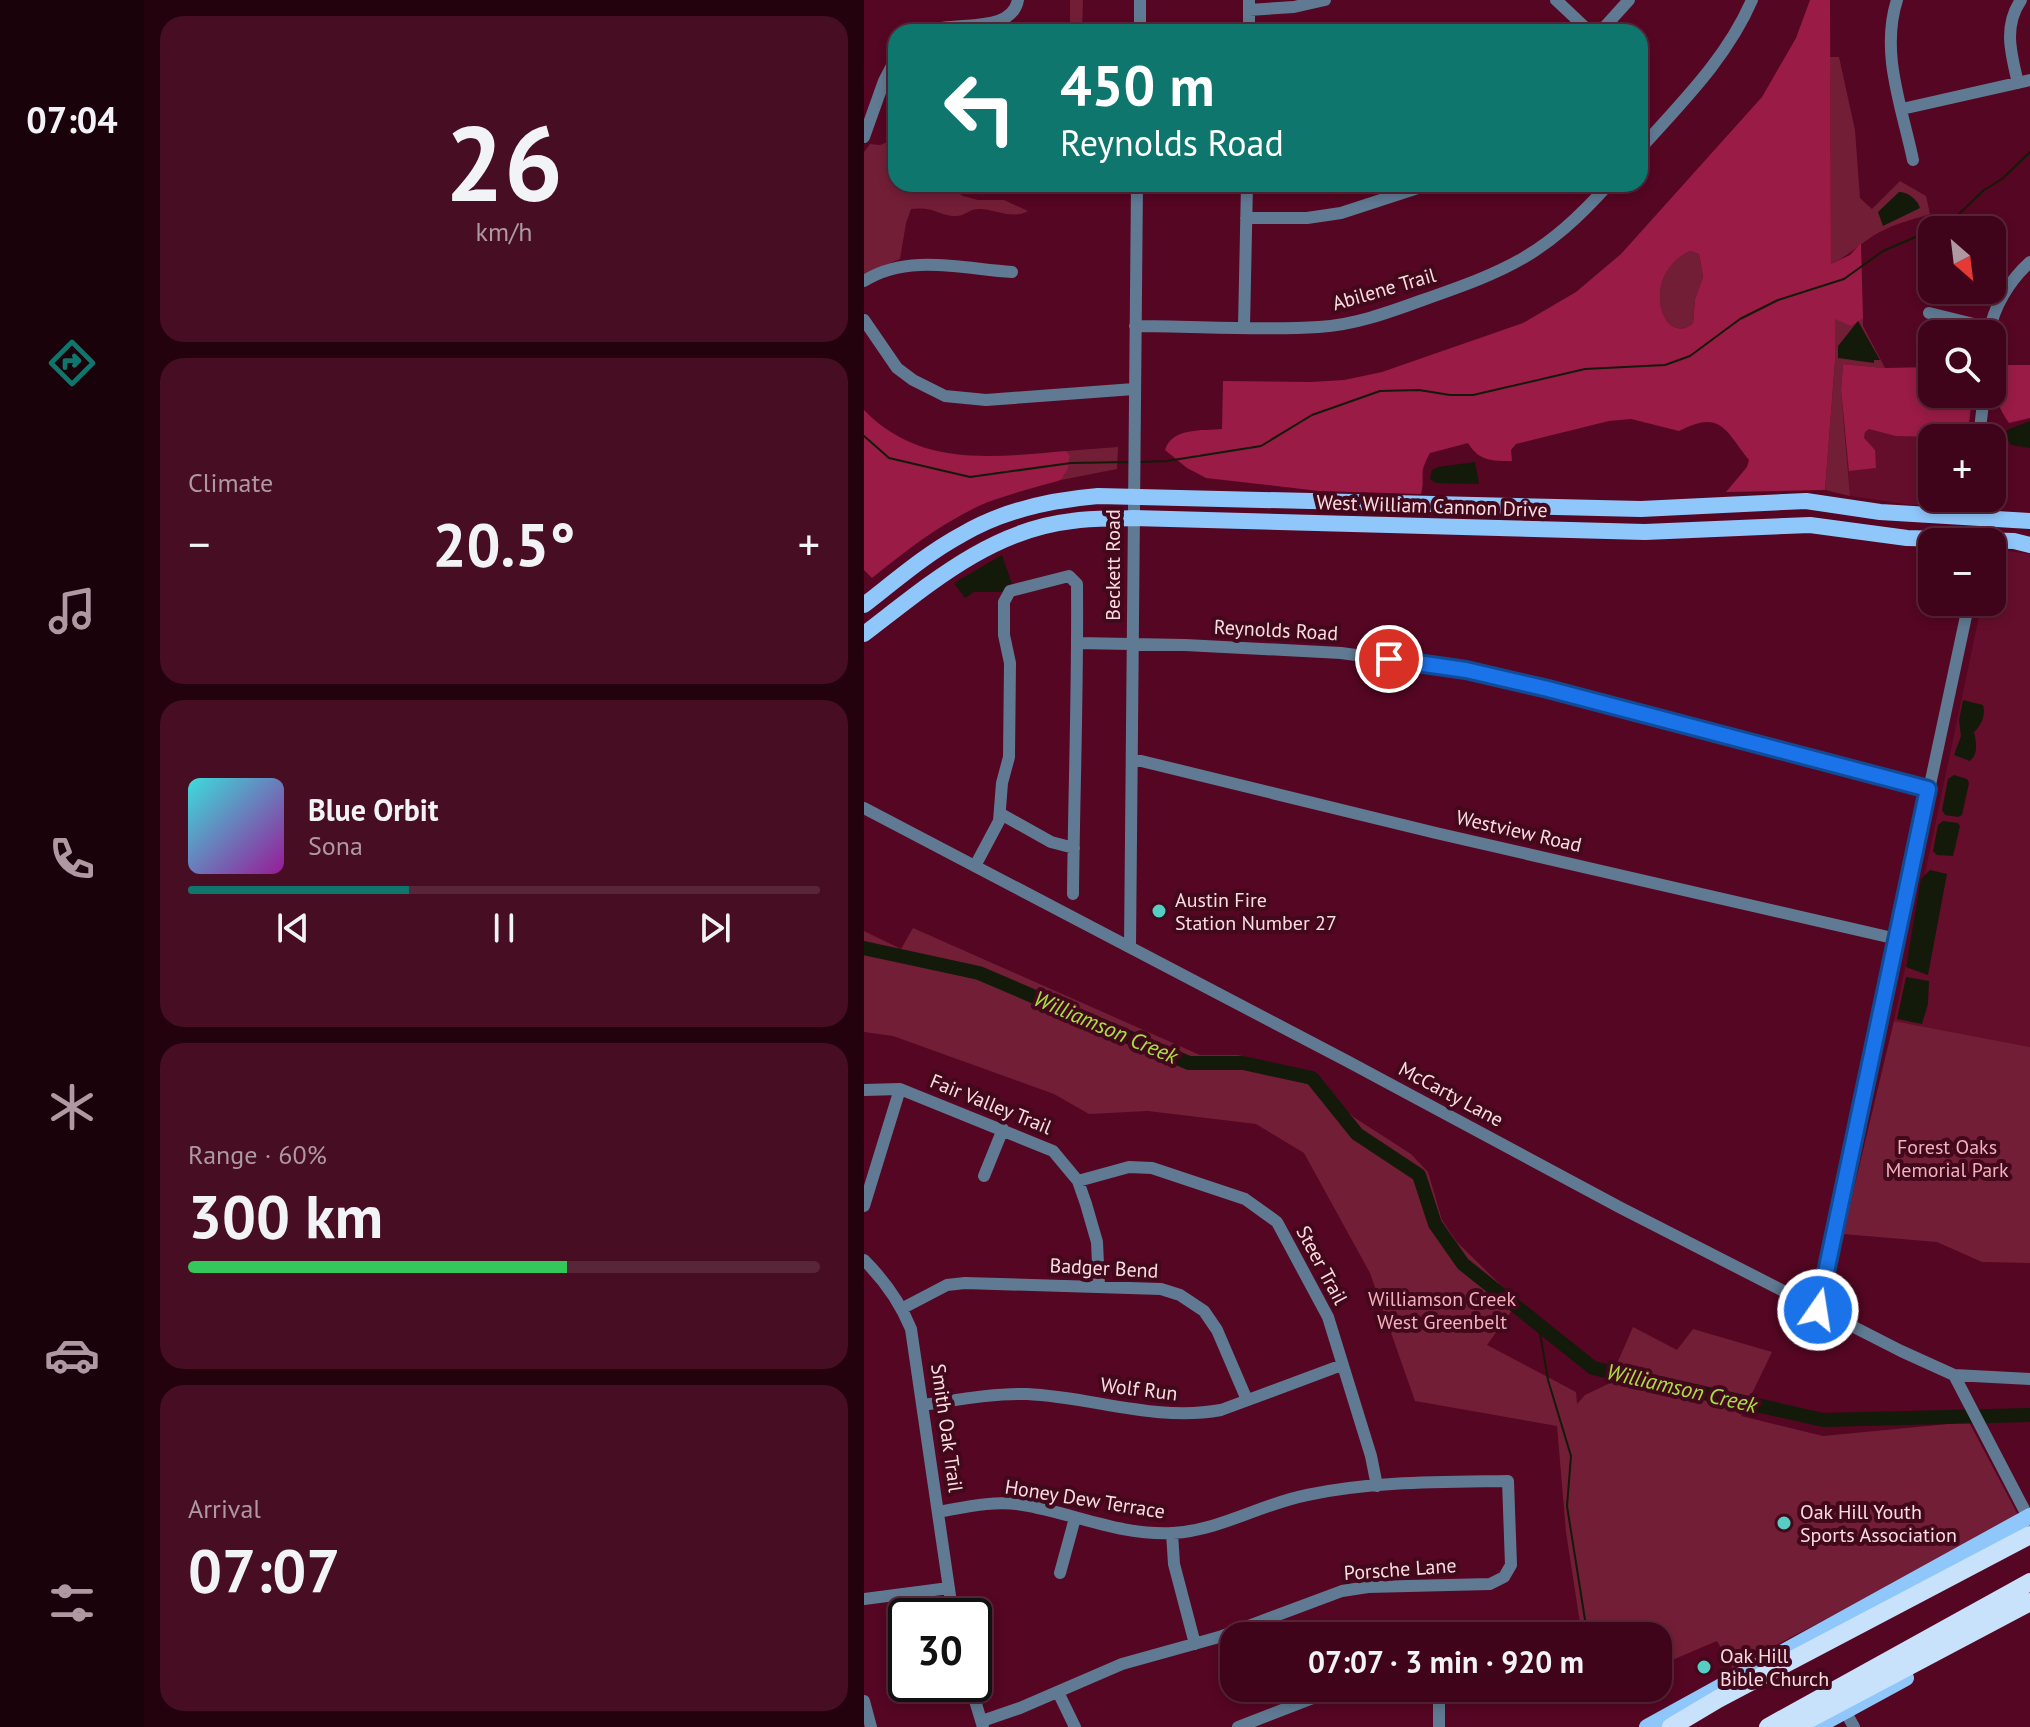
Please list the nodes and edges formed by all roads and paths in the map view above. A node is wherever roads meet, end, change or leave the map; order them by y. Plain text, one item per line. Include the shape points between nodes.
1 (1018, 0) edge
2 (1140, 0) edge
3 (1325, 0) edge
4 (1556, 0) edge
5 (1629, 0) edge
6 (1752, 0) edge
7 (1897, 0) edge
8 (2021, 0) edge
9 (1249, 5) edge
10 (976, 24) edge
11 (1140, 24) edge
12 (1582, 24) edge
13 (1607, 24) edge
14 (888, 73) edge
15 (2024, 81) edge
16 (1902, 109) junction
17 (864, 137) edge
18 (1648, 139) edge
19 (1913, 160) dead end
20 (1137, 192) edge
21 (1247, 192) edge
22 (1405, 192) edge
23 (1602, 192) edge
24 (1246, 218) junction
25 (2030, 262) edge
26 (1012, 272) dead end
27 (864, 281) edge
28 (1929, 313) dead end
29 (864, 320) edge
30 (1952, 320) edge
31 (1993, 320) edge
32 (1135, 326) junction
33 (1244, 327) junction
34 (1134, 389) junction
35 (1134, 495) junction
36 (1978, 512) edge
37 (1982, 512) edge
38 (1980, 517) junction
39 (1133, 518) junction
40 (2030, 521) edge
41 (1984, 528) edge
42 (1918, 538) edge
43 (2006, 542) edge
44 (2030, 545) edge
45 (864, 605) edge
46 (1966, 616) edge
47 (864, 634) edge
48 (1133, 643) junction
49 (1077, 646) junction
50 (1133, 759) junction
51 (1928, 789) junction
52 (864, 808) edge
53 (1001, 814) junction
54 (1074, 848) junction
55 (972, 864) junction
56 (1073, 894) dead end
57 (1897, 939) junction
58 (1130, 947) junction
59 (900, 1089) junction
60 (864, 1090) edge
61 (1003, 1129) junction
62 (984, 1176) dead end
63 (1078, 1181) junction
64 (864, 1206) edge
65 (864, 1260) edge
66 (1099, 1286) junction
67 (903, 1308) junction
68 (1818, 1310) junction
69 (1342, 1365) junction
70 (1954, 1375) junction
71 (2030, 1379) edge
72 (1247, 1400) junction
73 (923, 1405) junction
74 (1508, 1481) joint
75 (1377, 1486) junction
76 (938, 1512) junction
77 (1075, 1518) junction
78 (2029, 1523) edge
79 (1172, 1533) junction
80 (1060, 1573) dead end
81 (2030, 1582) edge
82 (949, 1588) junction
83 (950, 1598) edge
84 (864, 1599) edge
85 (2030, 1605) edge
86 (1195, 1644) junction
87 (1058, 1692) junction
88 (864, 1701) edge
89 (975, 1702) edge
90 (1303, 1702) edge
91 (1439, 1702) edge
92 (1845, 1711) junction
93 (982, 1724) edge
94 (871, 1727) edge
95 (1075, 1727) edge
96 (1238, 1727) edge
97 (1439, 1727) edge
98 (1647, 1727) edge
99 (1671, 1727) edge
100 (1768, 1727) edge
101 (1794, 1727) edge
102 (1816, 1727) edge
103 (1854, 1727) edge

1 - 10 street via 1012,14 997,23
2 - 11 street
3 - 9 street via 1294,7
4 - 12 street
5 - 13 street
6 - 18 street via 1719,59
7 - 16 street via 1889,47
8 - 15 street via 2009,38
14 - 17 street
15 - 16 street
16 - 19 street
20 - 32 street, Beckett Road
21 - 24 street
22 - 24 street via 1341,213
23 - 33 street, Abilene Trail via 1553,240 1489,277 1364,320 1319,327
24 - 33 street
25 - 31 street via 2001,300
26 - 27 street via 908,265
28 - 30 street
29 - 34 street via 897,368 945,396 986,400
32 - 33 street, Abilene Trail
32 - 34 street, Beckett Road
34 - 35 street, Beckett Road
35 - 38 main road, West William Cannon Drive via 1641,509 1806,501 1880,512
35 - 39 street, Beckett Road
35 - 45 main road, West William Cannon Drive via 1075,498 1011,512 960,535
36 - 38 street
37 - 38 street
38 - 40 main road, West William Cannon Drive
38 - 41 street
39 - 42 main road, West William Cannon Drive via 1645,532 1810,525
39 - 47 main road, West William Cannon Drive via 1071,521 988,547
39 - 48 street, Beckett Road
43 - 44 main road, West William Cannon Drive
46 - 51 street
48 - 49 street, Reynolds Road
48 - 50 street, Beckett Road
48 - 51 street, Reynolds Road via 1341,653 1466,670
49 - 53 street via 1077,584 1072,578 1007,594 1009,757
49 - 54 street
50 - 57 street, Westview Road
50 - 58 street, Beckett Road
51 - 57 street
52 - 55 street, McCarty Lane
53 - 54 street via 1051,842
53 - 55 street
54 - 56 street
55 - 58 street, McCarty Lane
57 - 68 street
58 - 68 street, McCarty Lane
59 - 60 street, Fair Valley Trail
59 - 61 street, Fair Valley Trail
59 - 64 street
61 - 62 street
61 - 63 street, Fair Valley Trail via 1053,1151
63 - 66 street, Fair Valley Trail via 1097,1242
63 - 69 street, Steer Trail via 1129,1167 1152,1168 1245,1199 1267,1213 1289,1241 1320,1300
65 - 67 street, Smith Oak Trail
66 - 67 street, Badger Bend via 955,1284
66 - 72 street, Badger Bend via 1161,1289 1195,1303 1217,1330
67 - 73 street, Smith Oak Trail via 917,1353
68 - 70 street, McCarty Lane
69 - 72 street, Wolf Run
69 - 75 street, Steer Trail
70 - 71 street, McCarty Lane
70 - 78 street
72 - 73 street, Wolf Run via 1186,1415 1028,1394
73 - 76 street, Smith Oak Trail
74 - 75 street, Honey Dew Terrace
74 - 86 street, Porsche Lane via 1511,1565 1498,1581 1354,1588
75 - 79 street, Honey Dew Terrace via 1306,1495 1224,1524
76 - 77 street, Honey Dew Terrace via 1008,1503
76 - 82 street, Smith Oak Trail
77 - 79 street, Honey Dew Terrace via 1125,1530
77 - 80 street
78 - 98 main road
78 - 99 highway
79 - 86 street via 1174,1564
81 - 100 highway
82 - 83 street, Smith Oak Trail
82 - 84 street
85 - 92 main road
85 - 101 highway
86 - 87 street, Porsche Lane via 1122,1664
87 - 93 street, Porsche Lane
87 - 95 street
88 - 94 street
89 - 93 street
90 - 96 street
91 - 97 street
92 - 102 main road
92 - 103 street

